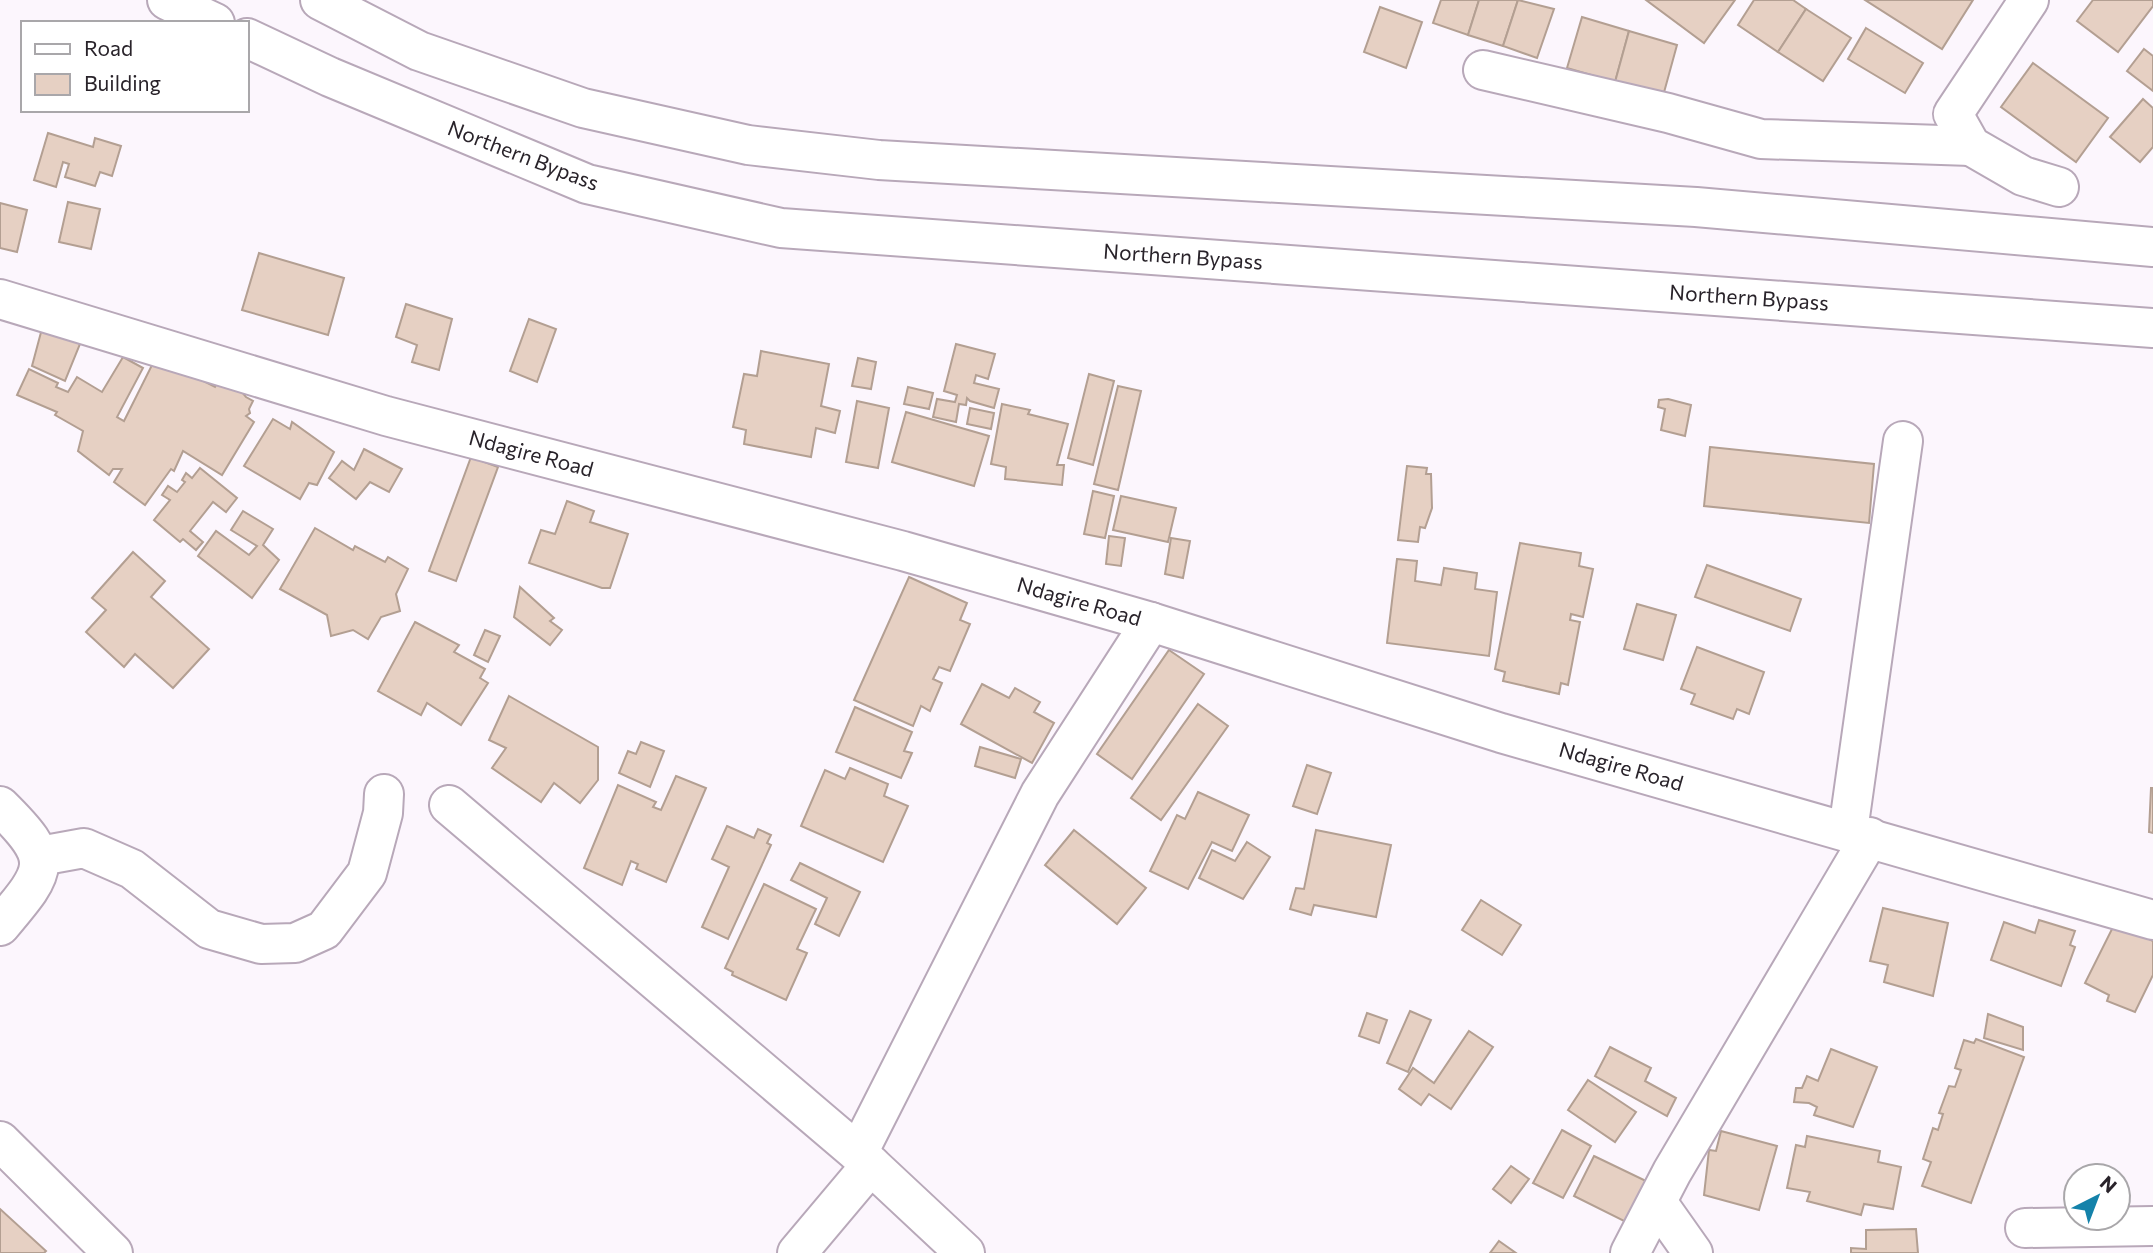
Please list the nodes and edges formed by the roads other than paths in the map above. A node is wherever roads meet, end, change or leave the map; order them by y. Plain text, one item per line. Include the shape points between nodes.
1 (167, 0) edge
2 (320, 0) edge
3 (2029, 0) edge
4 (211, 21) edge
5 (248, 38) edge
6 (1483, 70) dead end
7 (1971, 146) junction
8 (2059, 187) dead end
9 (2153, 247) edge
10 (0, 299) edge
11 (2153, 328) edge
12 (1903, 441) dead end
13 (1152, 622) junction
14 (384, 794) dead end
15 (449, 805) dead end
16 (0, 806) edge
17 (1859, 834) junction
18 (40, 856) junction
19 (2153, 920) edge
20 (0, 926) edge
21 (0, 1141) edge
22 (865, 1159) junction
23 (1657, 1202) junction
24 (2153, 1226) edge
25 (2025, 1228) dead end
26 (113, 1253) edge
27 (797, 1253) edge
28 (965, 1253) edge
29 (1630, 1253) edge
30 (1693, 1253) edge

1 - 4 main road
2 - 9 main road via 419,51 583,108 748,145 879,160 1696,207
3 - 7 main road via 1953,114
5 - 11 main road, Northern Bypass via 330,78 587,184 780,228
6 - 7 main road via 1761,139
7 - 8 main road via 2023,176
10 - 13 main road, Ndagire Road via 386,416 903,551
12 - 17 main road
13 - 17 main road, Ndagire Road via 1501,733
13 - 22 main road via 1040,794
14 - 18 main road via 367,873 324,930 295,943 261,944 209,929 132,869 84,848
15 - 22 main road
16 - 18 main road via 30,836
17 - 19 main road, Ndagire Road
17 - 23 main road
18 - 20 main road via 40,869 29,892
21 - 26 main road
22 - 27 main road
22 - 28 main road
23 - 29 main road
23 - 30 main road
24 - 25 main road

